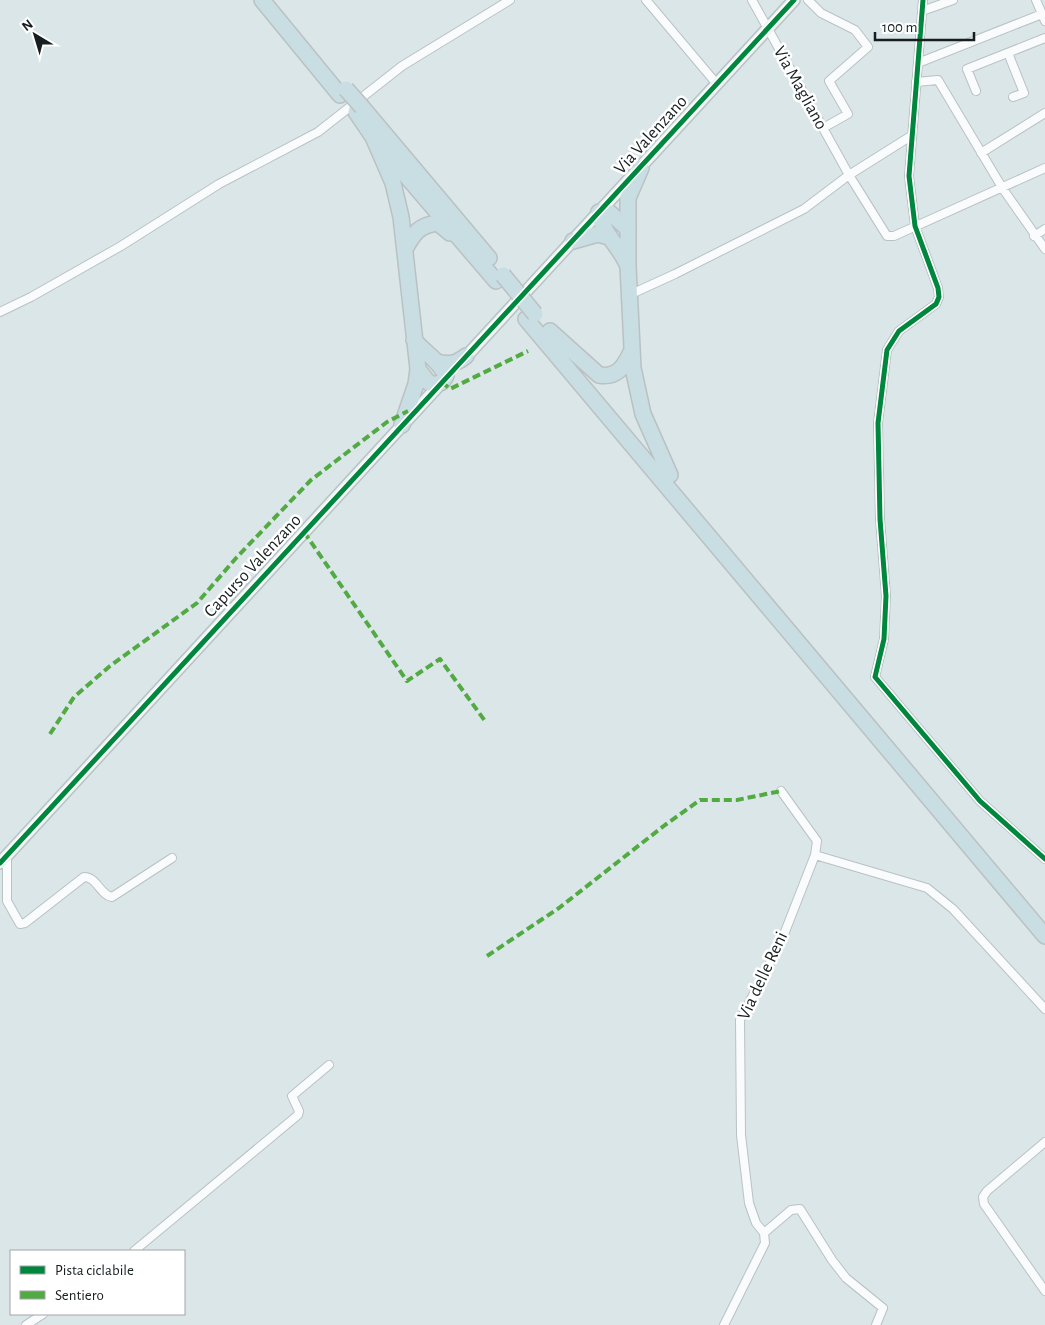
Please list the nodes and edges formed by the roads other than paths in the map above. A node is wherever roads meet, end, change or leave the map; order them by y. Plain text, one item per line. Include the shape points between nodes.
1 (262, 0) edge
2 (273, 0) edge
3 (510, 0) edge
4 (646, 0) edge
5 (752, 0) edge
6 (794, 0) edge
7 (808, 0) edge
8 (923, 0) edge
9 (953, 0) edge
10 (1036, 0) edge
11 (922, 11) junction
12 (1043, 17) edge
13 (767, 28) junction
14 (1045, 38) edge
15 (1008, 53) junction
16 (918, 63) junction
17 (916, 82) junction
18 (716, 83) junction
19 (976, 91) dead end
20 (343, 92) junction
21 (1013, 97) dead end
22 (359, 110) junction
23 (1045, 113) edge
24 (823, 128) junction
25 (911, 136) junction
26 (372, 137) junction
27 (981, 153) junction
28 (641, 168) junction
29 (1045, 168) edge
30 (849, 175) junction
31 (1003, 188) junction
32 (599, 212) junction
33 (915, 226) junction
34 (628, 229) junction
35 (1045, 229) edge
36 (1034, 236) junction
37 (609, 237) junction
38 (573, 241) junction
39 (405, 248) junction
40 (1045, 249) edge
41 (628, 266) junction
42 (496, 276) junction
43 (528, 289) joint
44 (629, 295) junction
45 (0, 312) edge
46 (531, 316) junction
47 (550, 331) junction
48 (414, 340) junction
49 (631, 352) junction
50 (466, 356) junction
51 (437, 362) junction
52 (418, 369) junction
53 (442, 382) junction
54 (402, 425) junction
55 (670, 475) junction
56 (782, 791) dead end
57 (815, 855) junction
58 (172, 858) dead end
59 (4, 859) edge
60 (1045, 859) edge
61 (1045, 922) edge
62 (1045, 936) edge
63 (1044, 1005) edge
64 (329, 1064) dead end
65 (1045, 1142) edge
66 (764, 1233) junction
67 (135, 1250) edge
68 (1045, 1291) edge
69 (41, 1315) edge
70 (26, 1325) edge
71 (724, 1325) edge
72 (876, 1325) edge

1 - 20 highway
2 - 20 highway
3 - 45 street via 402,66 318,132 219,184 122,246
4 - 18 street
5 - 13 street, Via Magliano
6 - 13 street, Via Valenzano
7 - 24 street via 821,13 856,30 868,47 829,81 848,114
8 - 11 street
9 - 11 street
10 - 12 street
11 - 16 street
12 - 16 street
13 - 18 street, Via Valenzano
13 - 24 street, Via Magliano
14 - 15 street
15 - 19 street via 967,69
15 - 21 street via 1024,93
16 - 17 street
17 - 25 street
17 - 27 street via 938,80
18 - 28 street, Via Valenzano
20 - 22 highway
22 - 26 highway
22 - 42 highway
23 - 27 street
24 - 30 street, Via Magliano
25 - 30 street
25 - 33 street via 909,176
26 - 39 highway via 393,183
26 - 42 highway
27 - 31 street
28 - 32 street, Via Valenzano
28 - 34 highway via 628,198
29 - 31 street
30 - 33 street, Via Magliano via 887,236
30 - 44 street via 804,209
31 - 33 street
31 - 36 street
32 - 34 highway via 610,213
32 - 37 highway
32 - 38 street, Via Valenzano
33 - 60 street via 936,277 939,297 936,304 899,331 887,350 878,424 886,596 884,639 875,677 980,801
34 - 41 highway
35 - 36 street
36 - 40 street
37 - 38 highway via 598,234
37 - 41 highway via 617,244
38 - 43 street, Via Valenzano
39 - 42 highway via 415,230 426,224 438,223
39 - 48 highway
41 - 44 highway
42 - 46 highway
43 - 50 street, Capurso Valenzano
44 - 49 highway
46 - 47 highway
46 - 62 highway
47 - 49 highway via 599,375 608,377 616,373
47 - 55 highway
48 - 51 highway
48 - 52 highway
49 - 55 highway via 643,414
50 - 51 highway via 458,363
50 - 53 street, Capurso Valenzano
51 - 53 highway via 446,376
52 - 53 highway via 428,382 434,385
52 - 54 highway
53 - 54 street, Capurso Valenzano
54 - 59 street, Capurso Valenzano
55 - 61 highway
56 - 57 street via 817,841
57 - 63 street via 926,888 953,908
57 - 66 street, Via delle Reni via 781,942 740,1020 741,1135 749,1203 756,1223
58 - 59 street via 112,896 106,896 91,878 84,877 20,924 7,901
64 - 67 street via 292,1096 298,1115
65 - 68 street via 986,1190 983,1197 984,1204
66 - 71 street via 765,1243
66 - 72 street via 790,1210 800,1209 846,1278 883,1308
69 - 70 street

